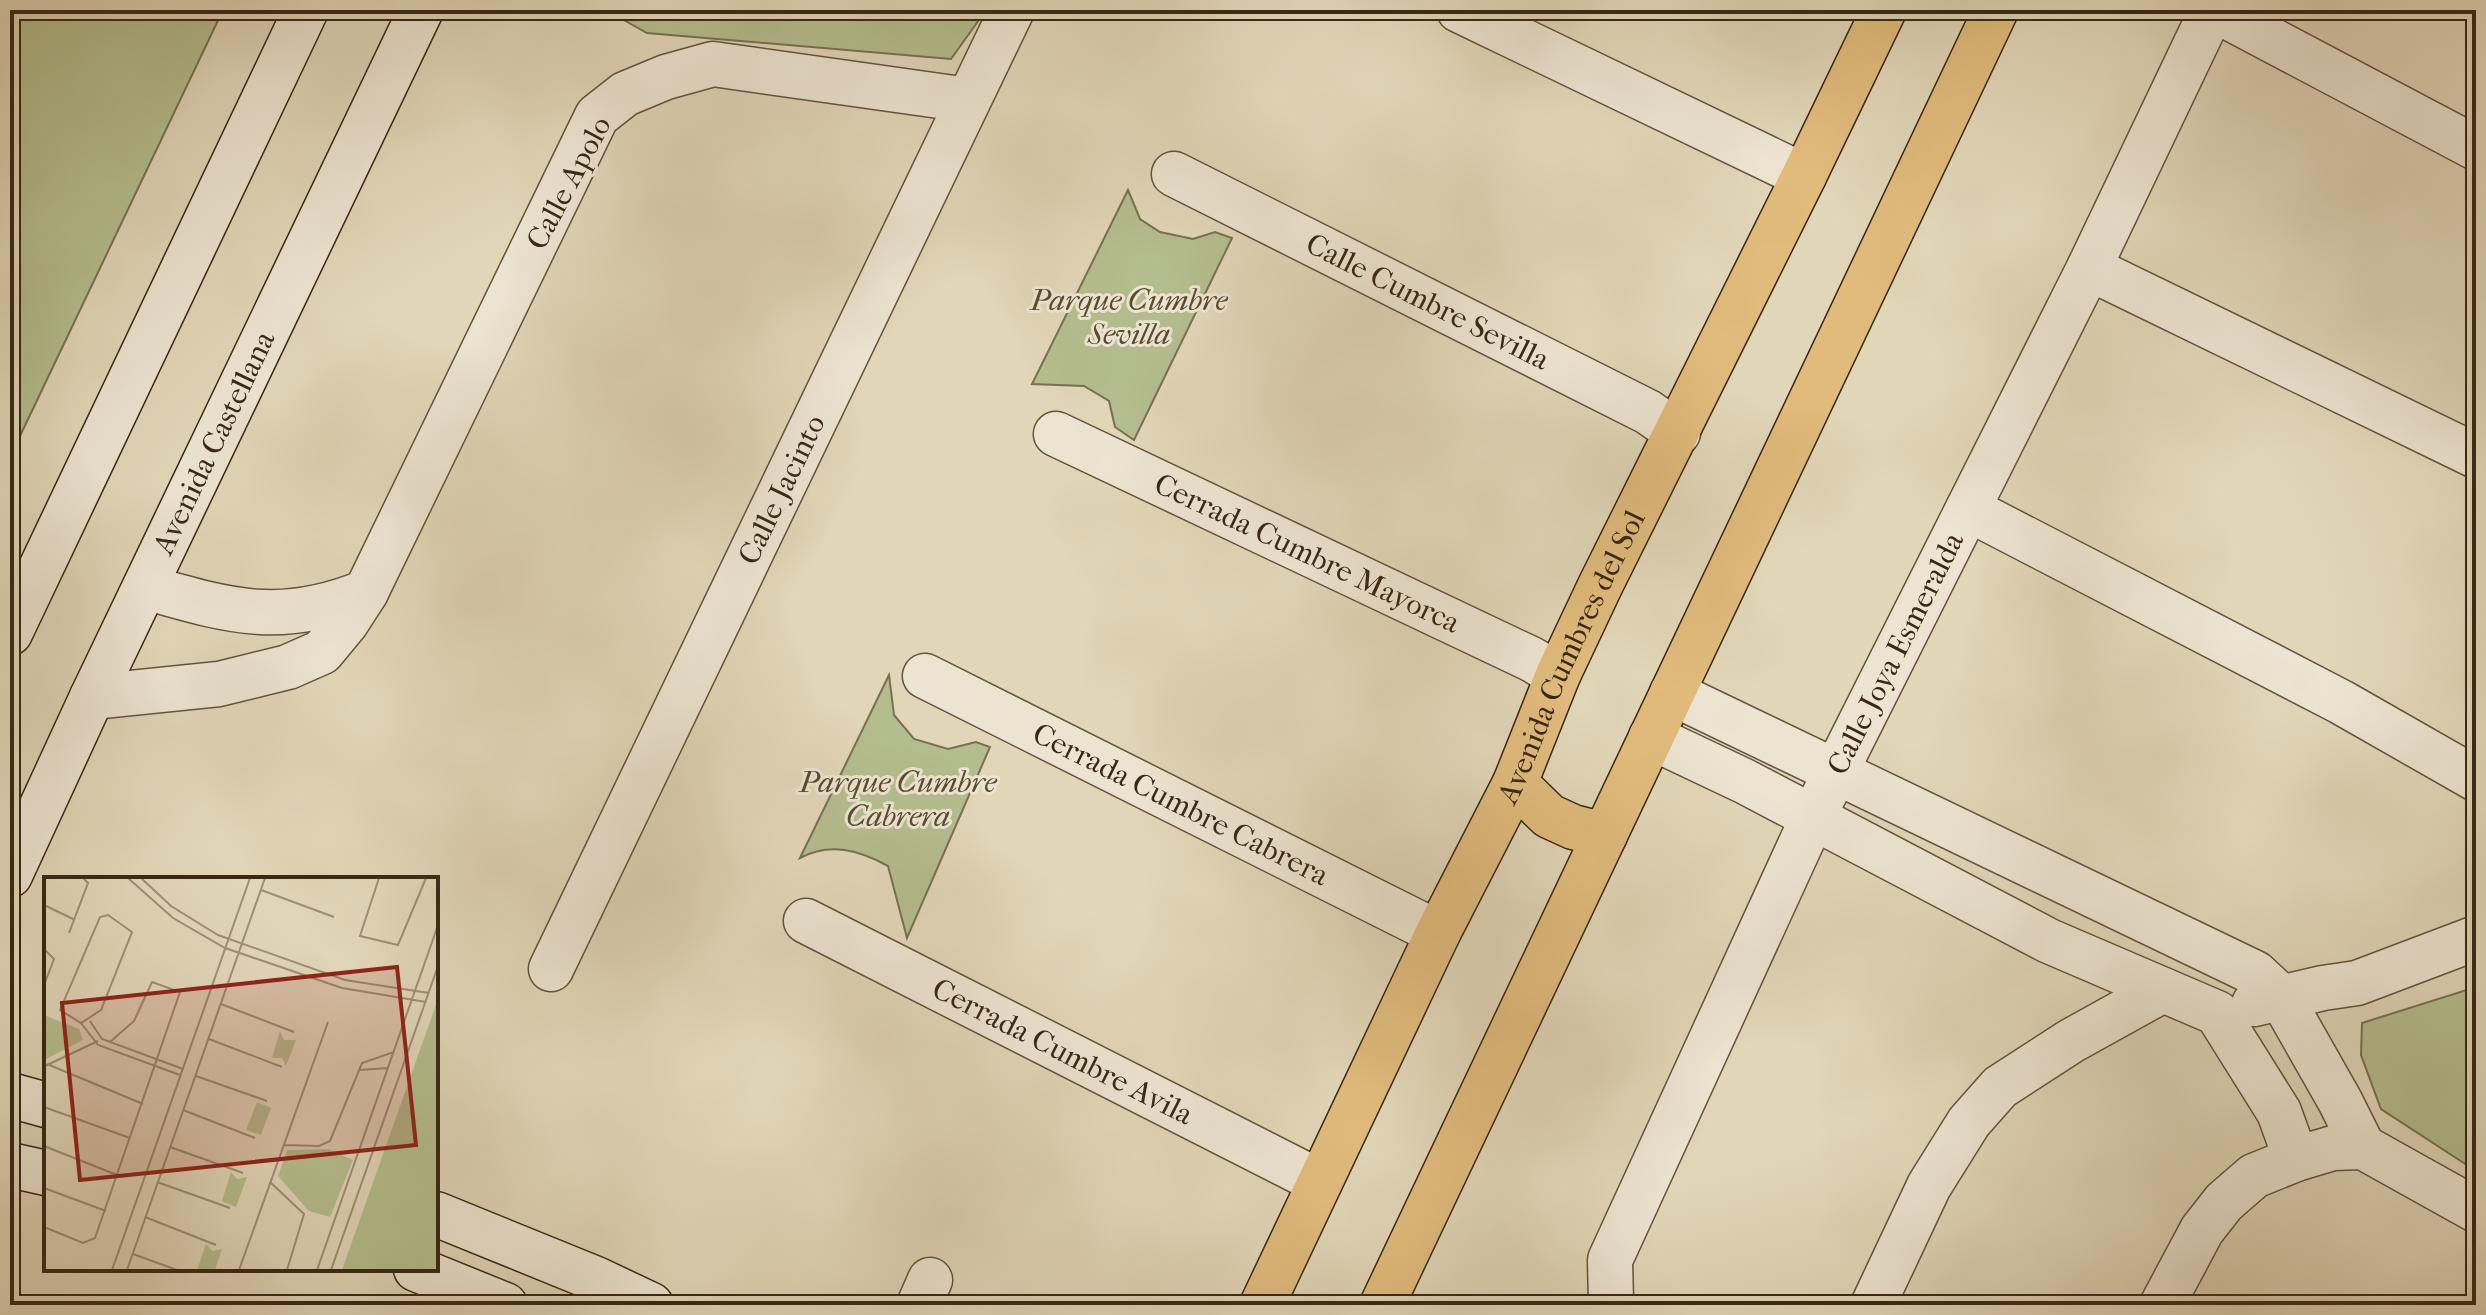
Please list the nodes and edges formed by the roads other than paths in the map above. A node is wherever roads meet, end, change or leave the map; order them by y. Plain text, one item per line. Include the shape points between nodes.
1 (306, 10) edge
2 (421, 10) edge
3 (1012, 10) edge
4 (1459, 10) edge
5 (1884, 10) edge
6 (1996, 10) edge
7 (2213, 10) edge
8 (968, 100) junction
9 (2476, 148) edge
10 (1174, 174) dead end
11 (1804, 176) junction
12 (2089, 268) junction
13 (1678, 433) junction
14 (1056, 434) dead end
15 (2476, 456) edge
16 (1968, 509) junction
17 (145, 587) junction
18 (366, 592) junction
19 (10, 633) edge
20 (1558, 675) junction
21 (925, 676) dead end
22 (1672, 693) junction
23 (92, 697) junction
24 (1651, 737) junction
25 (1836, 771) junction
26 (2476, 779) edge
27 (1515, 783) junction
28 (1813, 817) junction
29 (1605, 835) junction
30 (10, 875) edge
31 (806, 921) dead end
32 (1438, 933) junction
33 (2476, 938) edge
34 (551, 969) dead end
35 (2163, 990) junction
36 (2281, 997) junction
37 (2217, 1013) junction
38 (10, 1095) edge
39 (44, 1104) edge
40 (2363, 1147) junction
41 (2296, 1159) junction
42 (10, 1165) edge
43 (44, 1173) edge
44 (1320, 1182) junction
45 (2476, 1210) edge
46 (438, 1215) edge
47 (421, 1271) edge
48 (588, 1292) edge
49 (505, 1305) edge
50 (651, 1305) edge
51 (1262, 1305) edge
52 (1382, 1305) edge
53 (1613, 1305) edge
54 (1873, 1305) edge
55 (2162, 1305) edge

1 - 19 street
2 - 17 street, Avenida Castellana
3 - 8 street, Calle Jacinto
4 - 11 street
5 - 11 main road, Avenida Cumbres del Sol
6 - 22 main road
7 - 9 street
7 - 12 street, Calle Joya Esmeralda
8 - 18 street, Calle Apolo via 713,64 625,94 597,116
8 - 34 street, Calle Jacinto
10 - 13 street, Calle Cumbre Sevilla via 1648,412
11 - 13 main road, Avenida Cumbres del Sol
12 - 15 street
12 - 16 street, Calle Joya Esmeralda
13 - 20 main road, Avenida Cumbres del Sol
14 - 20 street, Cerrada Cumbre Mayorca
16 - 25 street, Calle Joya Esmeralda
16 - 26 street via 2341,702
17 - 18 street via 249,613 302,611
17 - 23 street, Avenida Castellana
18 - 23 street, Calle Apolo via 322,652 288,667 219,684
20 - 27 main road, Avenida Cumbres del Sol
21 - 32 street, Cerrada Cumbre Cabrera
22 - 24 main road
22 - 25 street
23 - 30 street, Avenida Castellana
24 - 28 street
24 - 29 main road
25 - 28 street, Calle Joya Esmeralda
25 - 36 street via 2255,973
27 - 29 main road via 1549,816
27 - 32 main road, Avenida Cumbres del Sol
28 - 35 street via 2049,941
28 - 53 street, Calle Joya Esmeralda via 1610,1260
29 - 52 main road
31 - 44 street, Cerrada Cumbre Avila
32 - 44 main road, Avenida Cumbres del Sol
33 - 36 street via 2357,983
35 - 37 street
35 - 54 street via 2000,1087 1969,1122 1929,1186
36 - 37 street
36 - 40 street
37 - 41 street via 2279,1112
38 - 39 street
40 - 41 street via 2333,1148
40 - 45 street
41 - 55 street via 2254,1176 2224,1202 2202,1230
42 - 43 street
44 - 51 main road, Avenida Cumbres del Sol
46 - 48 street
47 - 49 street
48 - 50 street

